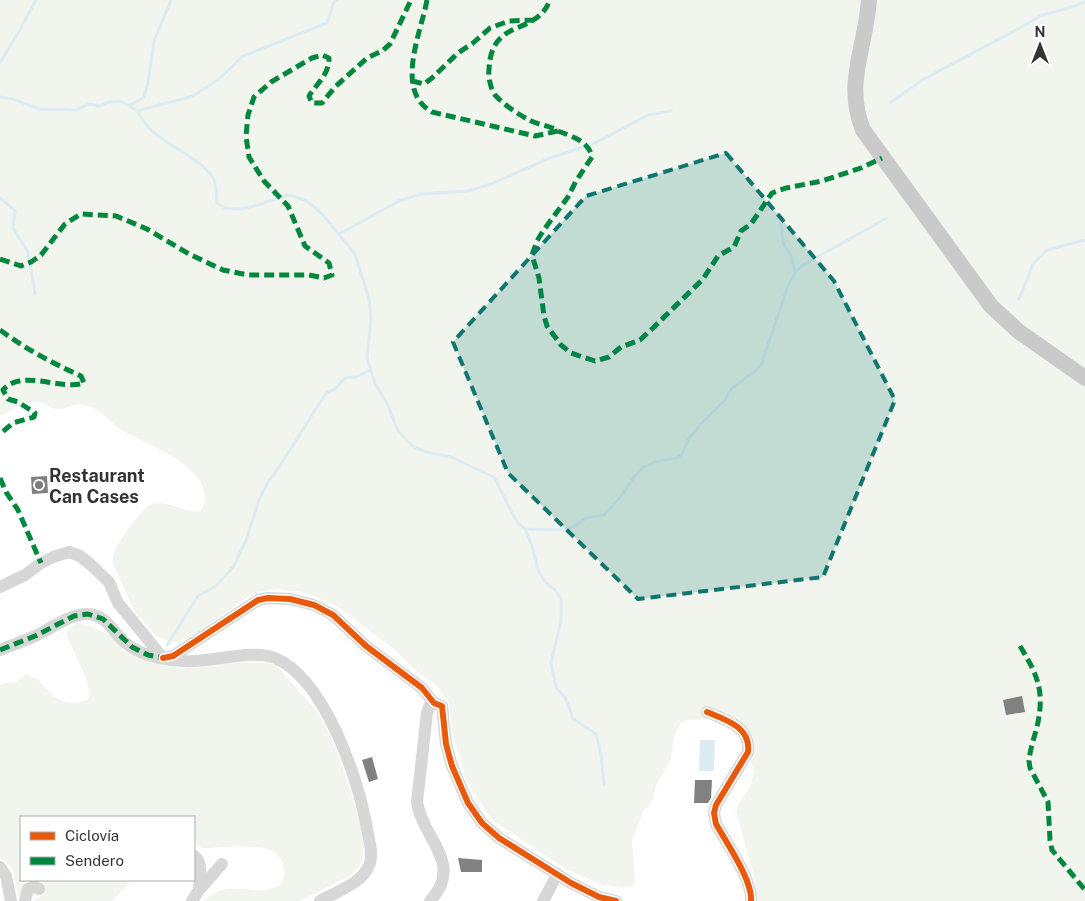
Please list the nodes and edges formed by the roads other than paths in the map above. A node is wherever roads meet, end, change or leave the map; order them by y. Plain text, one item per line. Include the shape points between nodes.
1 (868, 0) edge
2 (1085, 378) edge
3 (0, 588) edge
4 (0, 650) edge
5 (163, 658) junction
6 (434, 702) junction
7 (707, 712) dead end
8 (195, 857) edge
9 (222, 864) dead end
10 (0, 867) edge
11 (558, 875) junction
12 (39, 889) dead end
13 (196, 896) edge
14 (11, 901) edge
15 (25, 901) edge
16 (320, 901) edge
17 (430, 901) edge
18 (543, 901) edge
19 (616, 901) edge
20 (751, 901) edge

1 - 2 main road via 854,96 863,130 991,306 1018,331
3 - 5 street via 53,557 69,552 80,556 109,582 118,603
4 - 5 street via 74,616 88,614 103,619 132,647
5 - 6 street via 173,656 258,600 290,600 314,605 333,615 366,646 422,688
5 - 16 street via 192,661 262,655 275,657 299,675 327,712 364,807 371,852 370,862 361,877
6 - 11 street via 444,709 448,756 460,787 478,818 499,838
6 - 17 street via 428,710 417,802 419,814 443,863 441,886
7 - 20 street via 736,724 749,745 748,752 716,804 714,814 716,824 748,882
8 - 13 street via 200,865
9 - 13 street
10 - 14 street via 6,876
11 - 18 street
11 - 19 street via 600,897
12 - 15 street via 34,886 28,889

